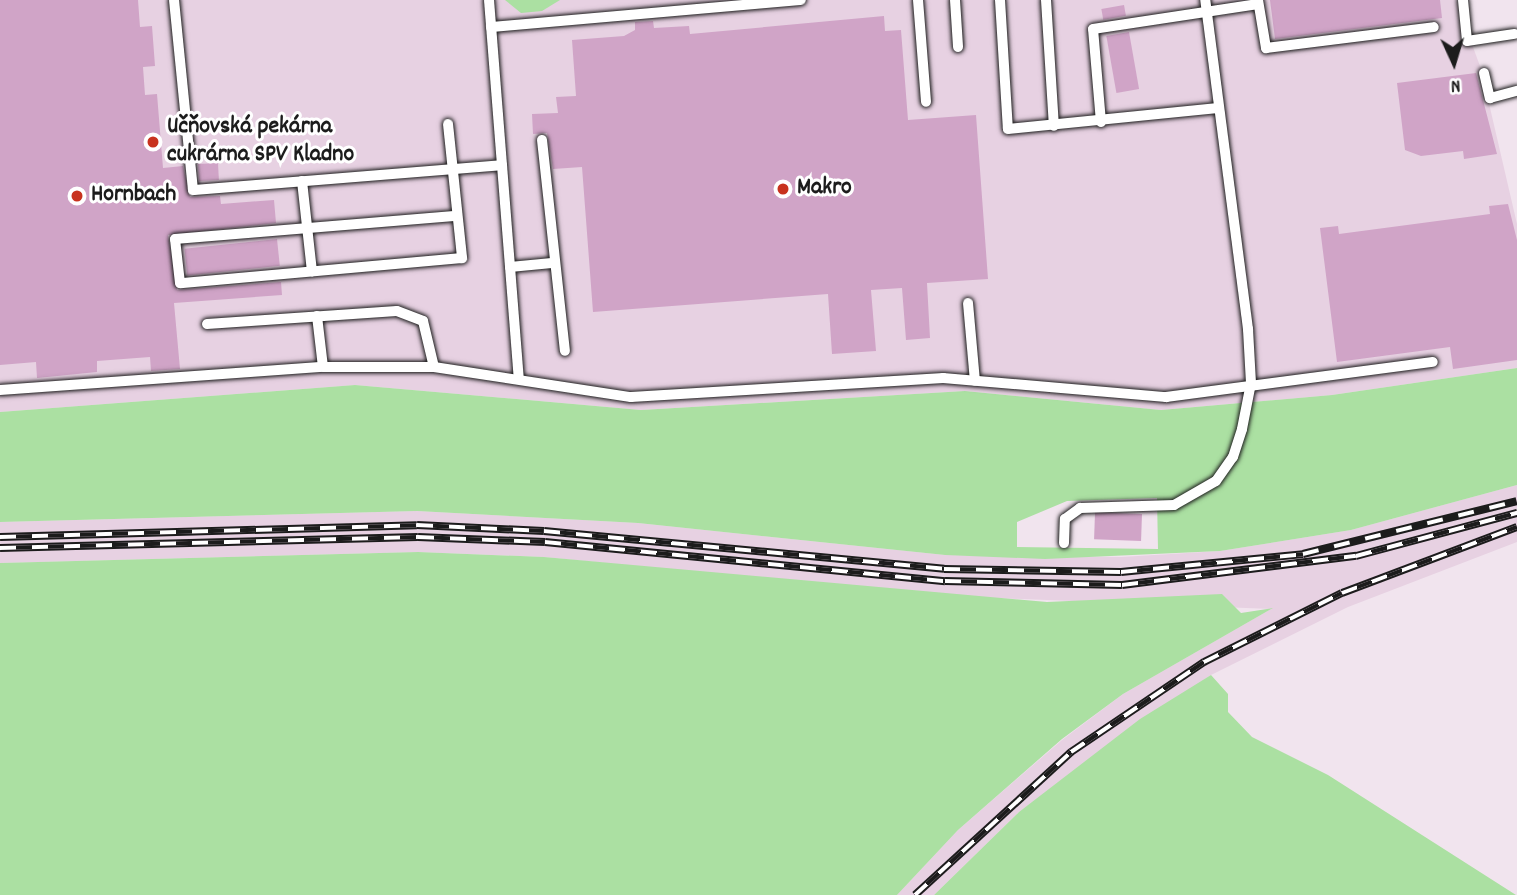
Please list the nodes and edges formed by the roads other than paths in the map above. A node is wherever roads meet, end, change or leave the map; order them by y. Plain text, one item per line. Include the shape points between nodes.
1 (174, 0) edge
2 (489, 0) edge
3 (801, 0) edge
4 (918, 0) edge
5 (955, 0) edge
6 (1000, 0) edge
7 (1046, 0) edge
8 (1463, 0) edge
9 (1258, 2) edge
10 (1206, 5) edge
11 (491, 27) junction
12 (1434, 27) dead end
13 (1514, 34) dead end
14 (958, 47) dead end
15 (1484, 73) dead end
16 (1517, 91) edge
17 (926, 102) dead end
18 (1218, 108) junction
19 (1101, 122) junction
20 (448, 124) dead end
21 (1054, 125) junction
22 (542, 139) dead end
23 (502, 165) junction
24 (452, 169) junction
25 (302, 181) junction
26 (457, 216) junction
27 (307, 228) junction
28 (552, 263) junction
29 (510, 267) junction
30 (312, 271) junction
31 (968, 303) dead end
32 (317, 316) junction
33 (207, 324) dead end
34 (565, 351) dead end
35 (1433, 362) dead end
36 (323, 367) junction
37 (434, 367) junction
38 (519, 379) junction
39 (975, 381) junction
40 (1251, 383) junction
41 (0, 390) edge
42 (1064, 543) dead end

1 - 25 lane via 193,190
2 - 11 lane
3 - 11 lane
4 - 17 lane
5 - 14 lane
6 - 21 lane via 1008,129
7 - 21 lane
8 - 13 lane via 1467,41
9 - 10 lane
9 - 12 lane via 1266,48
10 - 18 lane
10 - 19 lane via 1093,29
11 - 23 lane
15 - 16 lane via 1490,98
18 - 19 lane
18 - 40 lane
19 - 21 lane
20 - 24 lane
22 - 28 lane
23 - 24 lane
23 - 29 lane
24 - 25 lane
24 - 26 lane
25 - 27 lane
26 - 27 lane
26 - 30 lane via 462,258
27 - 30 lane
27 - 30 lane via 175,239 180,283
28 - 29 lane
28 - 34 lane
29 - 38 lane
31 - 39 lane
32 - 33 lane
32 - 36 lane
32 - 37 lane via 397,311 423,321
35 - 40 lane
36 - 37 lane
36 - 41 lane
37 - 38 lane
38 - 39 lane via 631,397
39 - 40 lane via 1166,397
40 - 42 lane via 1233,457 1216,481 1174,505 1080,508 1065,519

